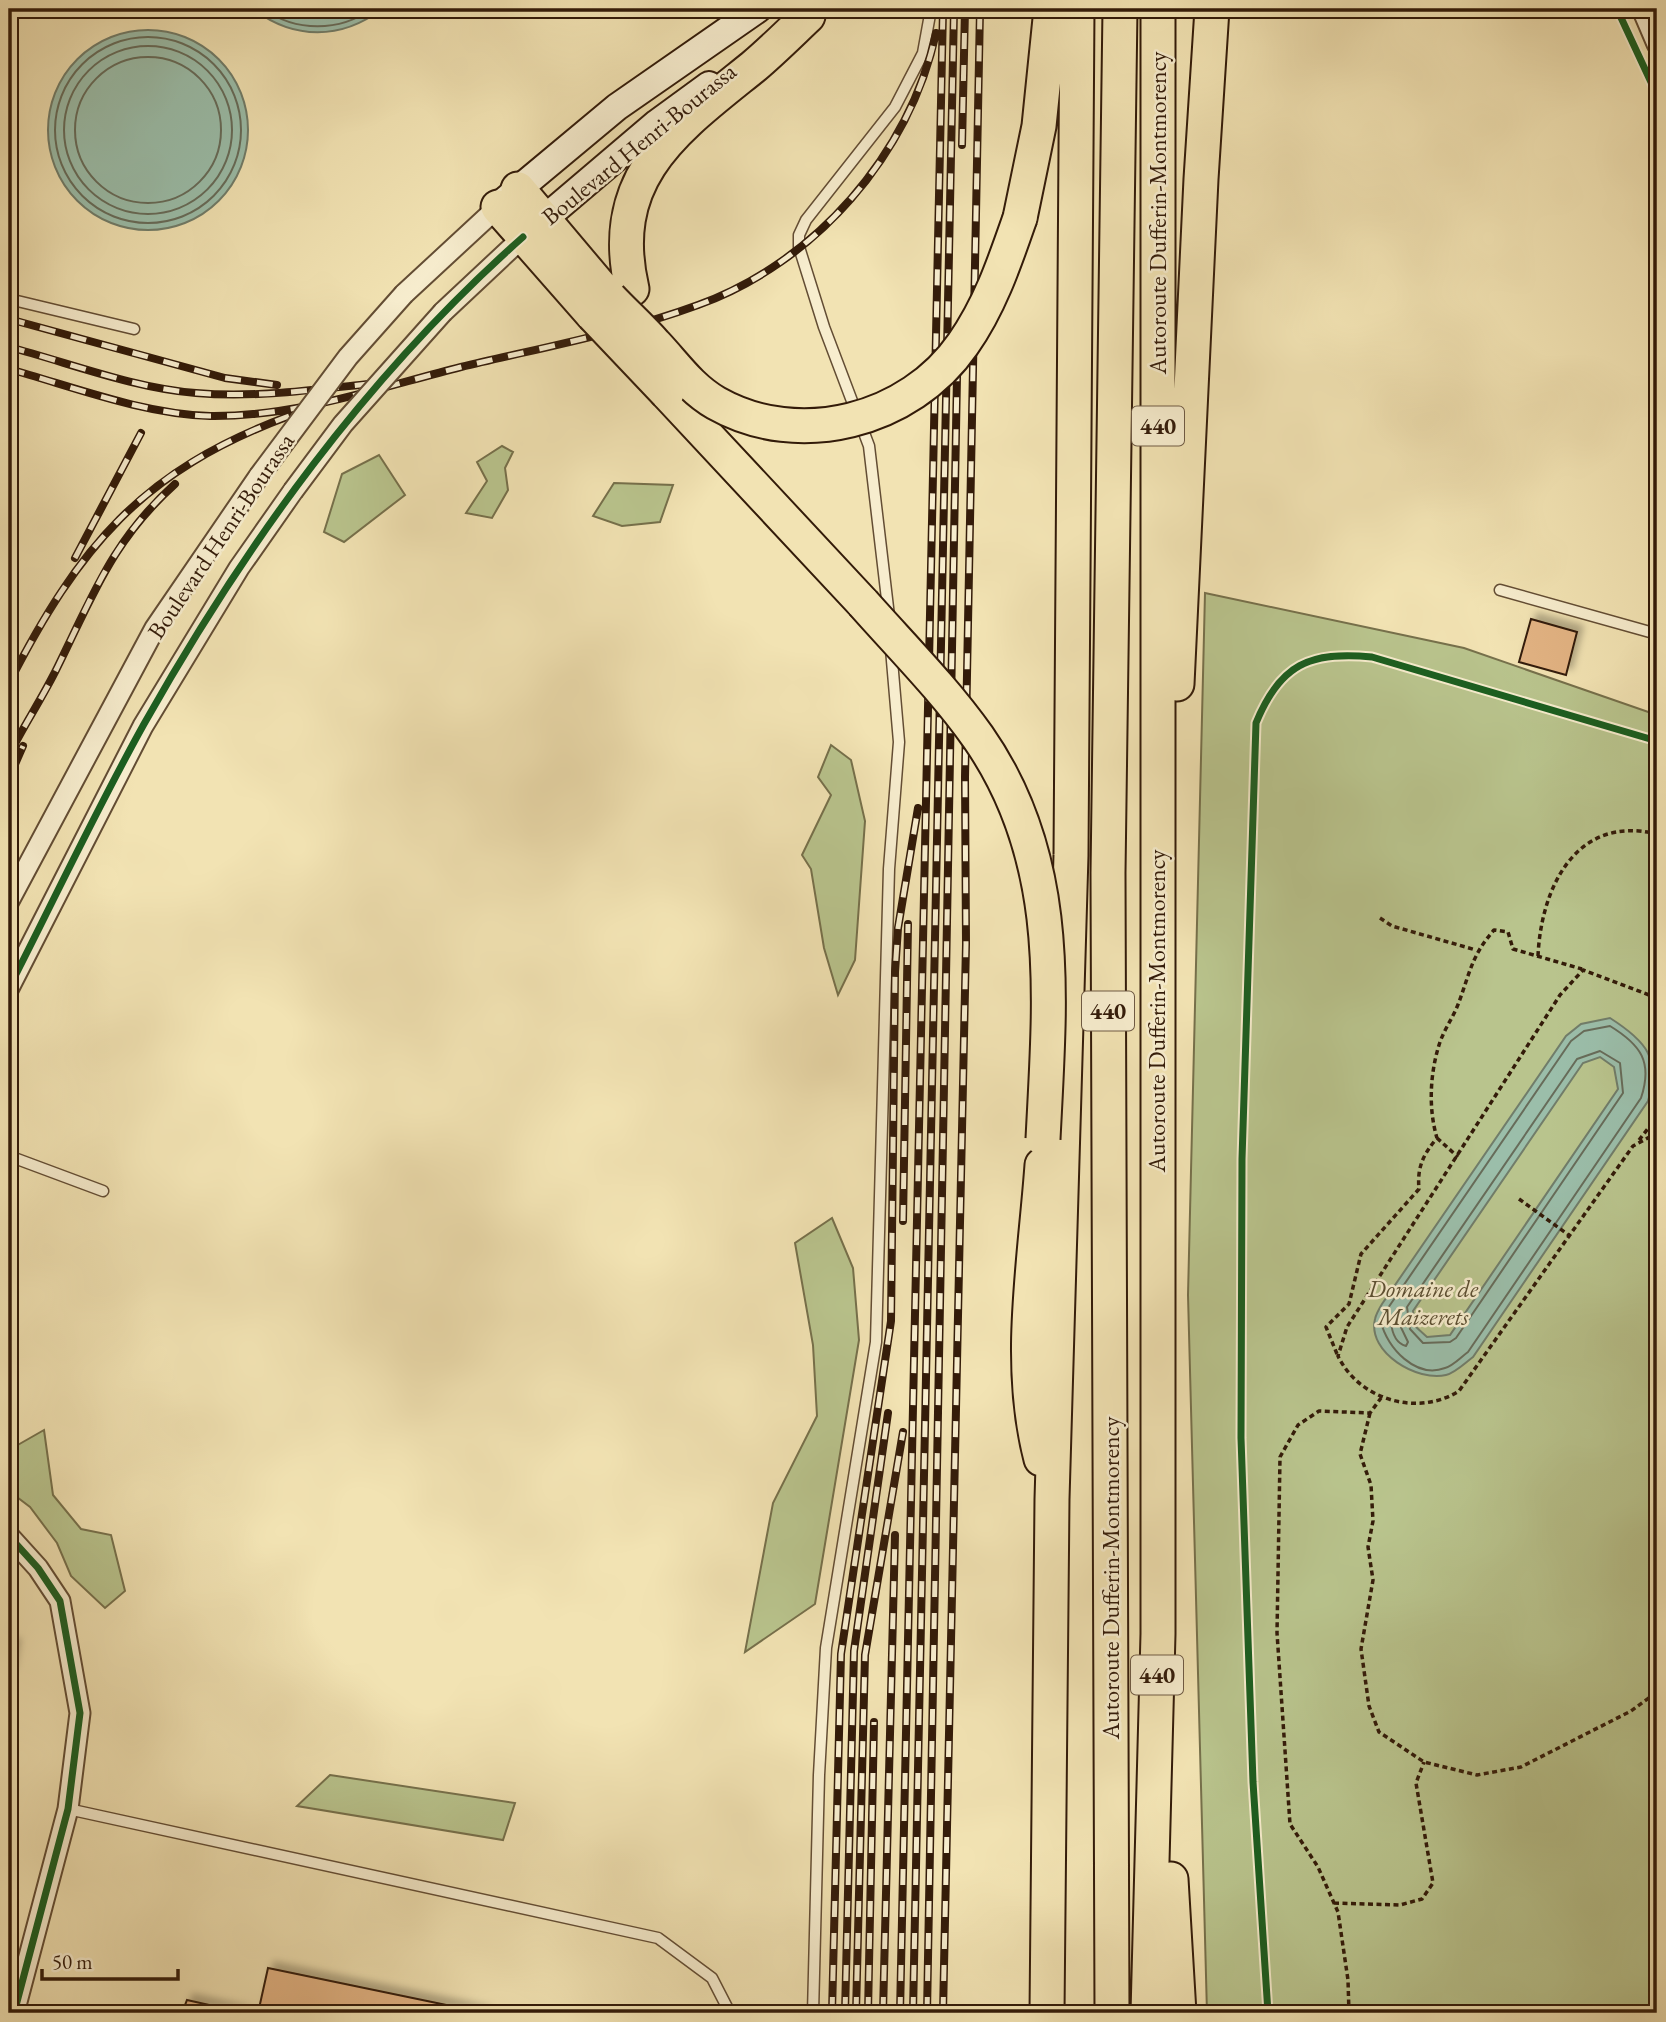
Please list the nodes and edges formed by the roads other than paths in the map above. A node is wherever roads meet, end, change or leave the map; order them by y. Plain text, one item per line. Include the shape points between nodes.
1 (758, 9) edge
2 (931, 9) edge
3 (1051, 9) edge
4 (1077, 9) edge
5 (1120, 9) edge
6 (1158, 9) edge
7 (1199, 9) edge
8 (1212, 9) edge
9 (1642, 9) edge
10 (814, 12) edge
11 (1657, 44) edge
12 (1200, 178) junction
13 (508, 198) junction
14 (532, 229) junction
15 (9, 299) edge
16 (612, 301) junction
17 (134, 329) dead end
18 (1500, 590) dead end
19 (1657, 634) edge
20 (1157, 843) junction
21 (9, 901) edge
22 (9, 988) edge
23 (9, 1156) edge
24 (103, 1191) dead end
25 (1052, 1499) junction
26 (9, 1536) edge
27 (1158, 1634) junction
28 (68, 1809) junction
29 (14, 2013) edge
30 (730, 2013) edge
31 (813, 2013) edge
32 (1047, 2013) edge
33 (1112, 2013) edge
34 (1148, 2013) edge
35 (1179, 2013) edge

1 - 13 main road, Boulevard Henri-Bourassa via 617,107
2 - 31 lane via 923,53 895,107 799,235 824,327 869,446 899,742 889,869 876,1342 826,1647
3 - 16 highway, bridge via 1039,126 1020,218 986,305 963,345 928,381 893,405 839,424 771,423 741,414 686,380 641,318
4 - 25 highway via 1071,855
5 - 33 highway, Autoroute Dufferin-Montmorency / 440 via 1108,873
6 - 20 highway, Autoroute Dufferin-Montmorency / 440
7 - 12 highway
8 - 12 highway
9 - 11 street
10 - 14 main road, Boulevard Henri-Bourassa via 657,123
10 - 16 highway via 677,128 640,181 625,221
12 - 20 highway via 1179,673
13 - 14 highway
13 - 21 street, Boulevard Henri-Bourassa, bridge via 404,294 348,357 259,477 155,628
14 - 16 highway
14 - 22 street, Boulevard Henri-Bourassa, bridge via 443,312 343,424 239,568 143,726
15 - 17 lane
16 - 25 highway, bridge via 978,738 1006,784 1033,853 1048,951 1050,1005 1027,1382 1033,1428
18 - 19 lane
20 - 27 highway, Autoroute Dufferin-Montmorency / 440
23 - 24 lane
25 - 32 highway
26 - 28 street via 60,1601 80,1713
27 - 34 highway, Autoroute Dufferin-Montmorency / 440
27 - 35 highway
28 - 29 street
28 - 30 lane via 658,1938 712,1978

